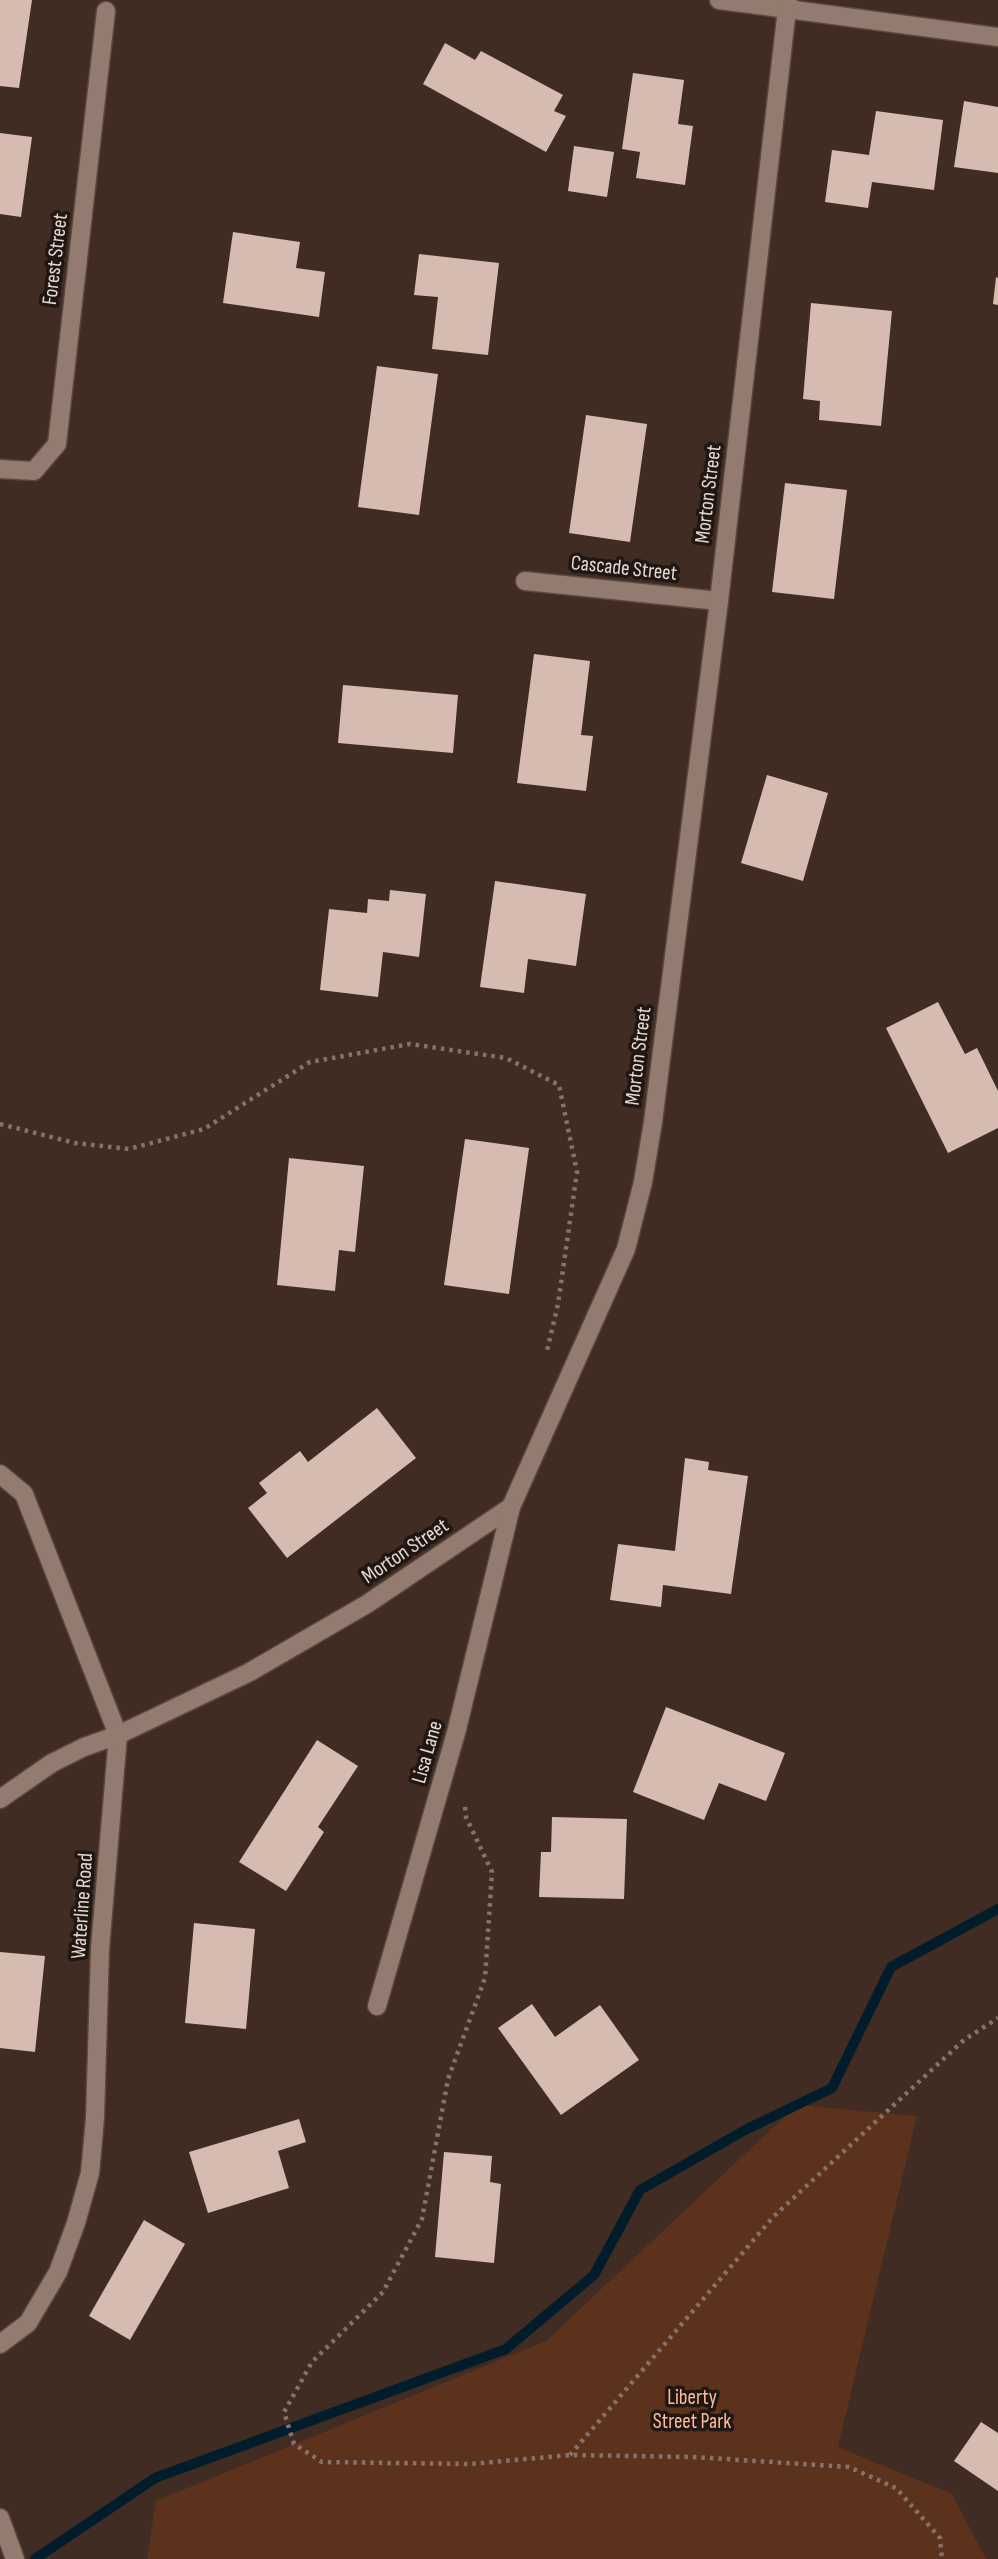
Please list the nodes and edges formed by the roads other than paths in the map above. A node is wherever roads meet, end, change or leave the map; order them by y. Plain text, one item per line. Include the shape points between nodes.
1 (719, 0) edge
2 (787, 4) edge
3 (106, 10) dead end
4 (998, 37) edge
5 (0, 468) edge
6 (525, 581) dead end
7 (719, 601) junction
8 (0, 1474) edge
9 (511, 1507) junction
10 (118, 1735) junction
11 (0, 1799) edge
12 (377, 2006) dead end
13 (0, 2344) edge
14 (0, 2518) edge
15 (15, 2559) edge

1 - 2 street
2 - 4 street
2 - 7 street, Morton Street
3 - 5 street, Forest Street via 57,444 34,471
6 - 7 street, Cascade Street
7 - 9 street, Morton Street via 643,1182 626,1249
8 - 10 street, Waterline Road via 24,1494
9 - 10 street, Morton Street via 367,1604 248,1673
9 - 12 street, Lisa Lane via 456,1733
10 - 11 street, Morton Street via 52,1763
10 - 13 street, Waterline Road via 100,1949 96,2118 90,2173 58,2272 28,2323
14 - 15 street

